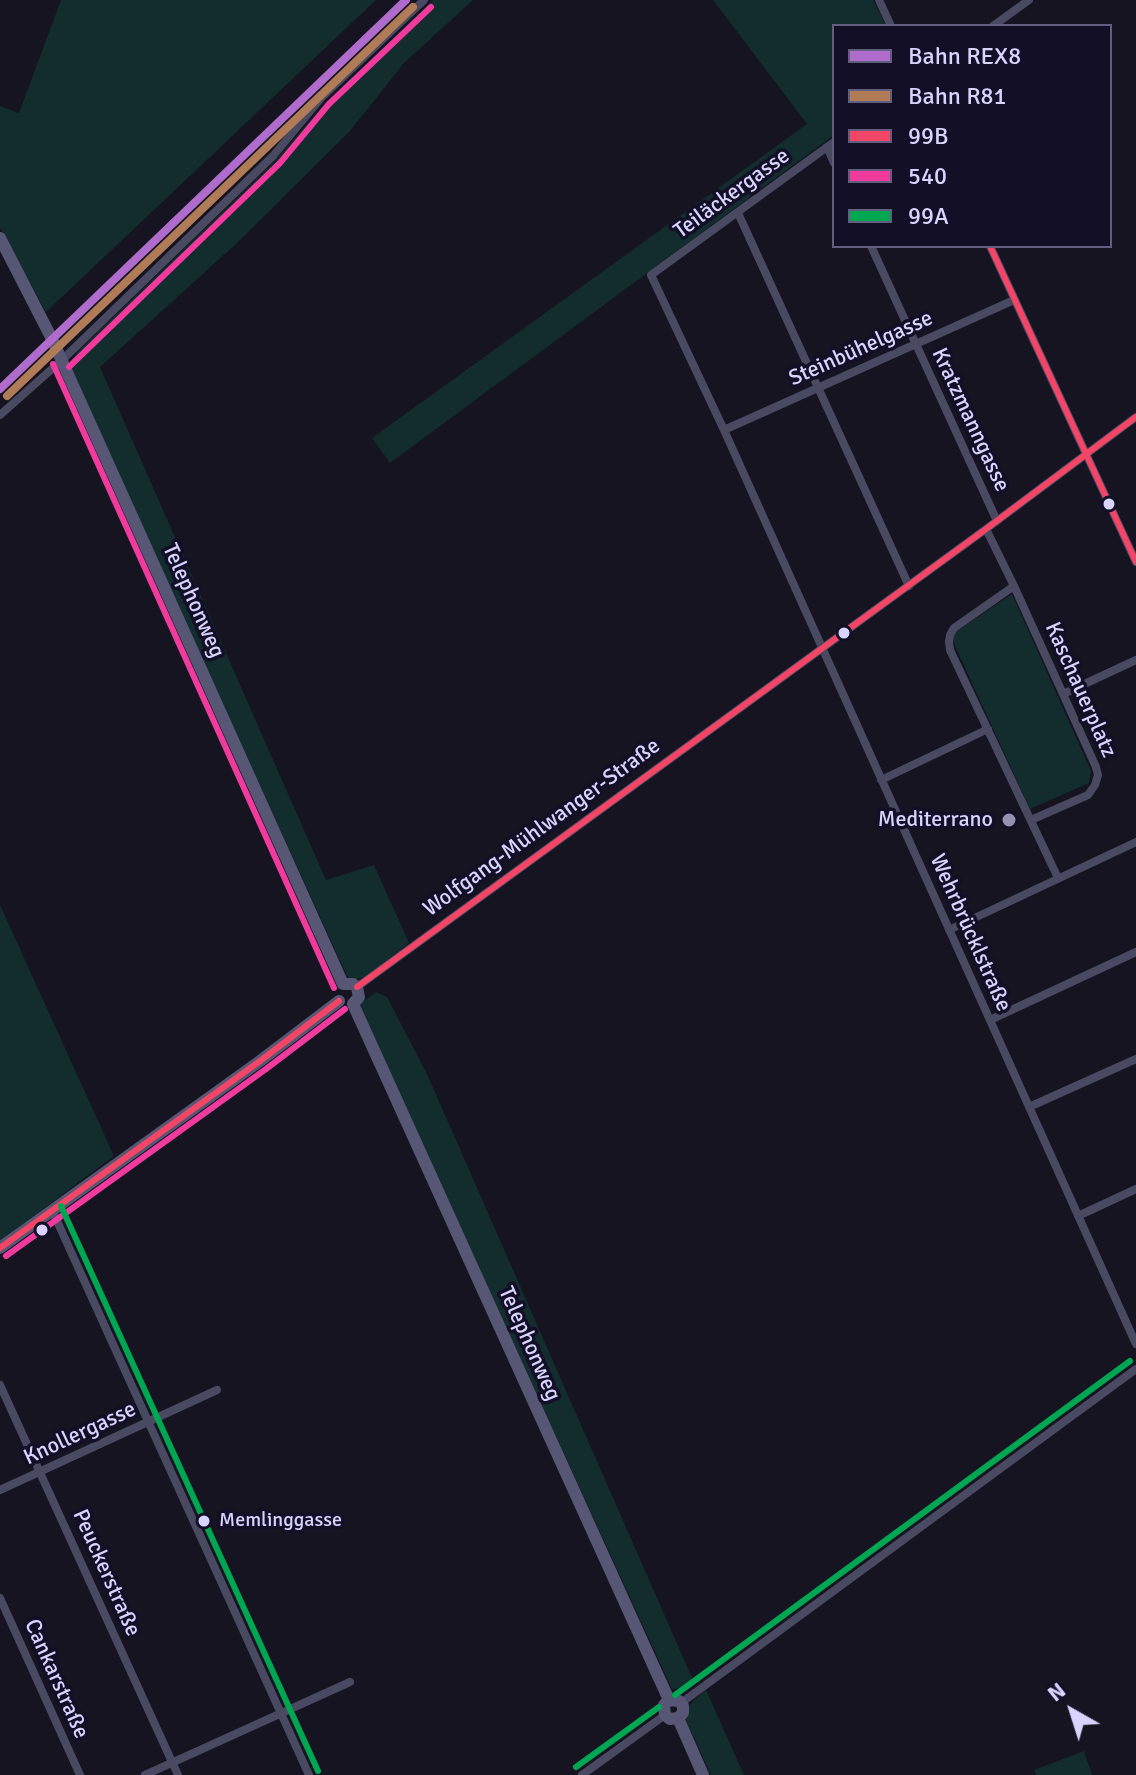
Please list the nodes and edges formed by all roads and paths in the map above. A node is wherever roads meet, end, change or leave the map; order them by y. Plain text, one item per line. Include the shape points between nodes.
1 (424, 0) edge
2 (879, 0) edge
3 (1029, 0) edge
4 (890, 24) edge
5 (996, 24) edge
6 (830, 145) edge
7 (738, 213) junction
8 (0, 238) edge
9 (872, 248) edge
10 (991, 248) edge
11 (651, 275) joint
12 (1014, 300) junction
13 (916, 344) junction
14 (62, 360) junction
15 (818, 388) junction
16 (0, 415) edge
17 (1136, 417) edge
18 (724, 430) junction
19 (1085, 454) junction
20 (997, 521) junction
21 (986, 529) junction
22 (1136, 562) edge
23 (909, 586) junction
24 (1014, 586) junction
25 (822, 648) junction
26 (1136, 660) edge
27 (1063, 694) junction
28 (988, 729) junction
29 (881, 780) junction
30 (1031, 820) junction
31 (1136, 842) edge
32 (1058, 878) junction
33 (949, 930) junction
34 (1136, 952) edge
35 (343, 984) junction
36 (357, 987) junction
37 (339, 1001) junction
38 (353, 1004) junction
39 (990, 1020) junction
40 (1136, 1059) edge
41 (1029, 1107) junction
42 (1136, 1189) edge
43 (52, 1210) junction
44 (1078, 1216) junction
45 (0, 1248) edge
46 (1136, 1344) edge
47 (1136, 1369) edge
48 (0, 1385) edge
49 (217, 1390) dead end
50 (149, 1421) junction
51 (40, 1472) junction
52 (0, 1490) edge
53 (0, 1598) edge
54 (350, 1682) dead end
55 (675, 1702) junction
56 (281, 1713) junction
57 (671, 1717) junction
58 (172, 1763) junction
59 (80, 1775) edge
60 (145, 1775) edge
61 (178, 1775) edge
62 (309, 1775) edge
63 (582, 1775) edge
64 (703, 1775) edge

1 - 14 street via 322,97 273,156
2 - 4 street
3 - 5 street
6 - 7 street, Teiläckergasse
7 - 11 street, Teiläckergasse
7 - 15 street
8 - 14 street, Telephonweg
9 - 13 street, Kratzmanngasse
10 - 12 street
11 - 18 street, Wehrbrücklstraße
12 - 13 street, Steinbühelgasse
12 - 19 street
13 - 15 street, Steinbühelgasse
13 - 20 street, Kratzmanngasse
14 - 16 street
14 - 35 street, Telephonweg
15 - 18 street, Steinbühelgasse
15 - 23 street
17 - 19 street, Wolfgang-Mühlwanger-Straße
18 - 25 street, Wehrbrücklstraße
19 - 20 street, Wolfgang-Mühlwanger-Straße
19 - 22 street
20 - 21 street, Wolfgang-Mühlwanger-Straße
21 - 23 street, Wolfgang-Mühlwanger-Straße
21 - 24 street, Kaschauerplatz
23 - 25 street, Wolfgang-Mühlwanger-Straße
24 - 27 street, Kaschauerplatz
24 - 28 street via 950,635 950,650
25 - 29 street, Wehrbrücklstraße
25 - 36 street, Wolfgang-Mühlwanger-Straße
26 - 27 street
27 - 30 street, Kaschauerplatz via 1098,775 1088,795
28 - 29 street
28 - 30 street
29 - 33 street, Wehrbrücklstraße
30 - 32 street
31 - 32 street
32 - 33 street
33 - 39 street, Wehrbrücklstraße
34 - 39 street
35 - 36 street
35 - 37 street via 337,989
36 - 38 street via 359,997
37 - 38 street
37 - 43 street
38 - 55 street, Telephonweg
39 - 41 street, Wehrbrücklstraße
40 - 41 street
41 - 44 street, Wehrbrücklstraße
42 - 44 street
43 - 45 street
43 - 50 street
44 - 46 street, Wehrbrücklstraße
47 - 55 street
48 - 51 street, Peuckerstraße
49 - 50 street, Knollergasse
50 - 51 street, Knollergasse
50 - 56 street
51 - 52 street, Knollergasse
51 - 58 street, Peuckerstraße
53 - 59 street, Cankarstraße
54 - 56 street
55 - 57 street via 683,1713
56 - 58 street
56 - 62 street
57 - 63 street
57 - 64 street
58 - 60 street
58 - 61 street, Peuckerstraße

